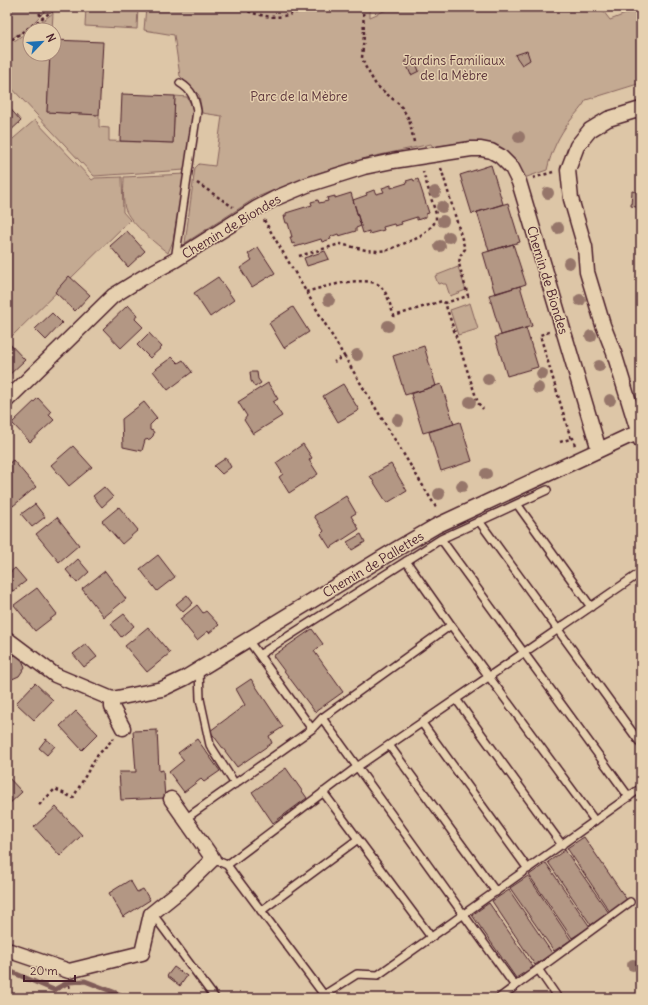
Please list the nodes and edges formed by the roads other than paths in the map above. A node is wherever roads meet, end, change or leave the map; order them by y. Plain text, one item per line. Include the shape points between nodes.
1 (180, 83) dead end
2 (639, 111) edge
3 (175, 260) junction
4 (7, 400) edge
5 (640, 437) edge
6 (599, 450) junction
7 (548, 490) dead end
8 (517, 504) junction
9 (479, 522) junction
10 (441, 539) junction
11 (406, 561) junction
12 (637, 575) dead end
13 (591, 607) junction
14 (452, 626) junction
15 (558, 629) junction
16 (7, 638) edge
17 (248, 640) junction
18 (524, 653) junction
19 (258, 655) junction
20 (199, 670) junction
21 (490, 676) junction
22 (112, 699) junction
23 (456, 699) junction
24 (322, 718) junction
25 (422, 722) junction
26 (123, 728) road end
27 (312, 729) junction
28 (641, 744) edge
29 (389, 745) junction
30 (357, 767) junction
31 (235, 784) junction
32 (641, 788) edge
33 (323, 792) junction
34 (629, 797) junction
35 (172, 799) dead end
36 (185, 819) junction
37 (595, 821) junction
38 (358, 839) junction
39 (562, 845) junction
40 (213, 859) junction
41 (226, 865) junction
42 (528, 869) junction
43 (496, 892) junction
44 (630, 902) dead end
45 (262, 911) junction
46 (152, 912) junction
47 (463, 914) junction
48 (431, 937) junction
49 (7, 950) edge
50 (538, 969) junction
51 (515, 986) junction
52 (324, 996) edge
53 (504, 996) edge
54 (215, 998) edge
55 (558, 998) edge

1 - 3 lane via 187,87 195,99 197,111
2 - 5 street via 608,119 590,130 577,146 568,170 571,199 585,247 587,272
3 - 4 street, Chemin de Biondes via 112,296
3 - 6 street, Chemin de Biondes via 257,208 307,185 364,167 418,157 471,149 491,151 512,168 519,182
5 - 6 street, Chemin de Pallettes via 627,437
6 - 17 street, Chemin de Pallettes via 444,522
7 - 8 lane
8 - 9 lane
8 - 13 lane
9 - 10 lane
9 - 15 lane
10 - 11 lane
10 - 18 lane
11 - 14 lane
11 - 19 lane
12 - 13 lane
13 - 15 lane
14 - 21 lane
14 - 24 lane
15 - 18 lane
15 - 28 lane
16 - 22 street via 55,675
17 - 19 lane
17 - 20 street, Chemin de Pallettes
18 - 21 lane
18 - 34 lane
19 - 27 lane
20 - 22 street, Chemin de Pallettes via 162,689
20 - 31 lane via 200,699 210,744
21 - 23 lane
21 - 37 lane
22 - 26 street via 112,707
23 - 25 lane
23 - 39 lane
24 - 27 lane
24 - 30 lane
25 - 29 lane
25 - 42 lane
27 - 31 lane
29 - 30 lane
29 - 43 lane
30 - 33 lane
30 - 47 lane
31 - 36 lane
32 - 34 lane
33 - 38 lane
33 - 41 lane
34 - 37 lane
35 - 36 street
36 - 40 street
37 - 39 lane
38 - 45 lane
38 - 48 lane
39 - 42 lane
40 - 41 lane
40 - 46 street via 182,889
41 - 45 lane
42 - 43 lane
43 - 47 lane
44 - 50 lane
45 - 52 lane
46 - 49 street via 142,953 68,971
46 - 54 lane
47 - 48 lane
47 - 51 lane
48 - 52 lane via 378,975 357,974
50 - 51 lane
50 - 55 lane
51 - 53 lane

